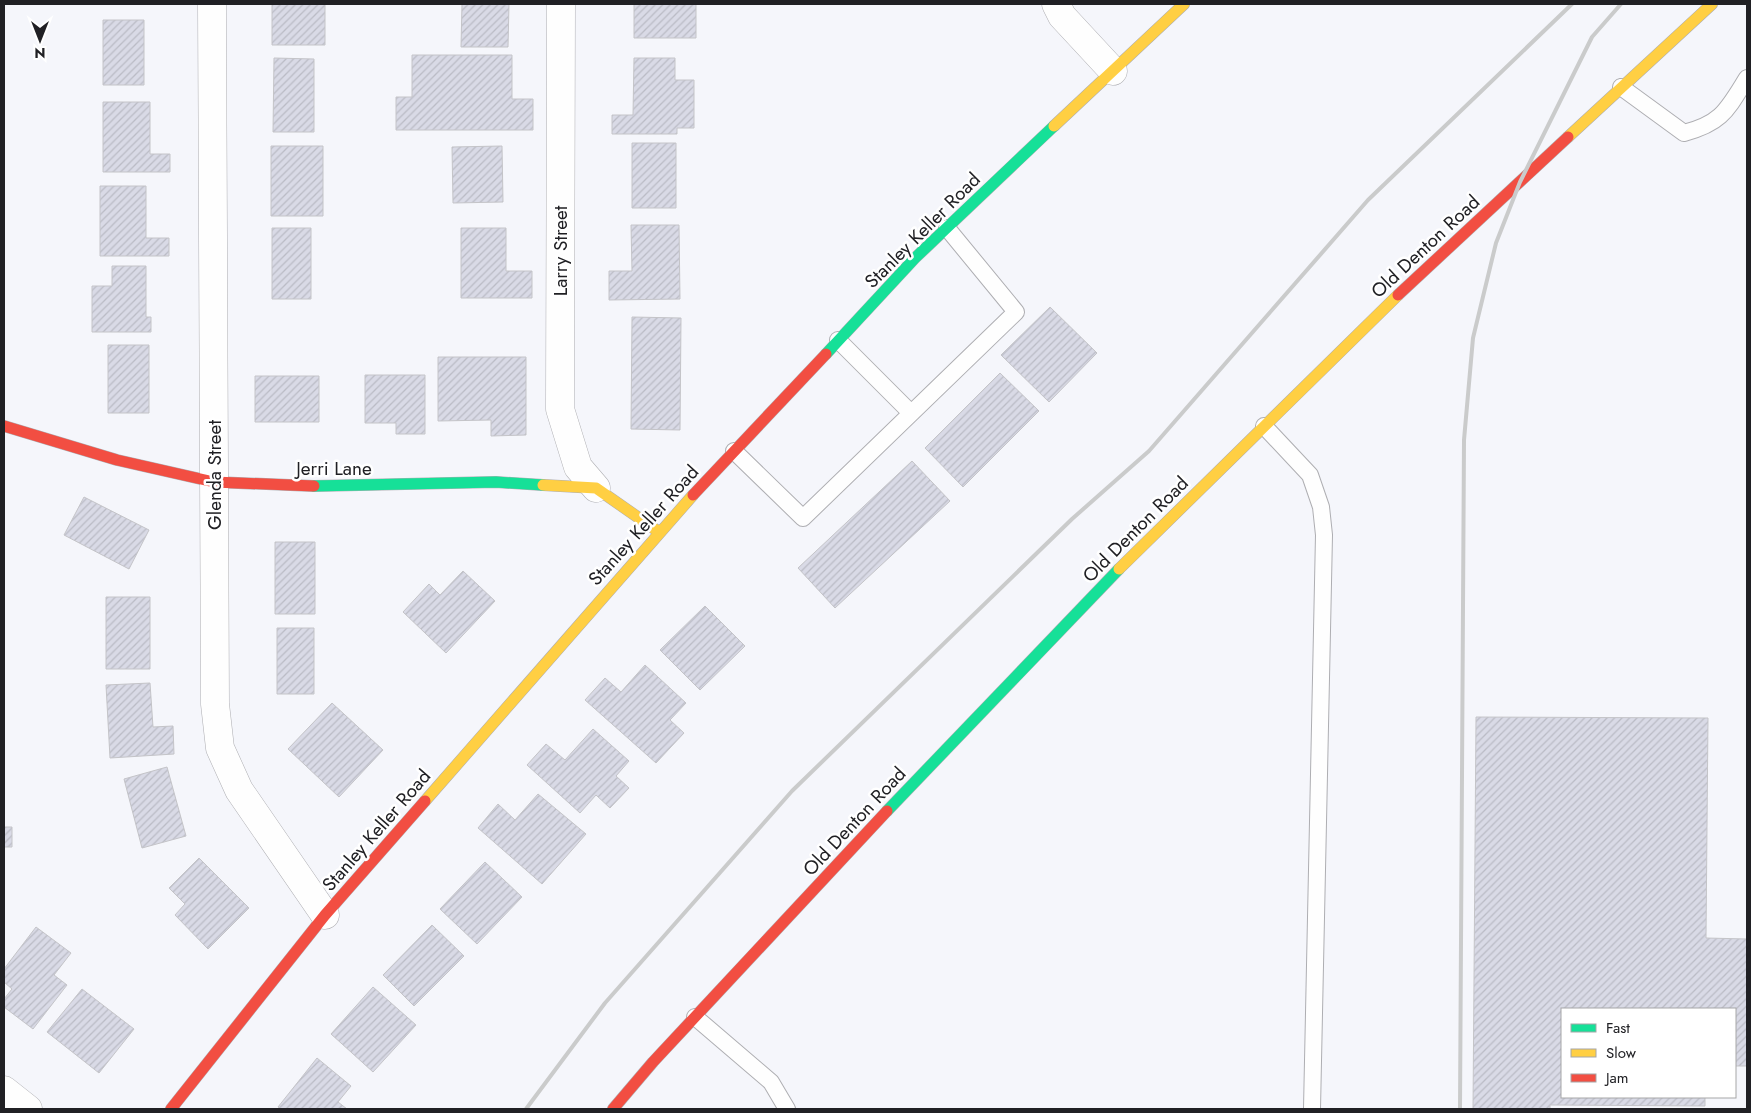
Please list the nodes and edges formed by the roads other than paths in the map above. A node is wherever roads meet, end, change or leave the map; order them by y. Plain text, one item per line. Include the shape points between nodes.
1 (212, 4) edge
2 (561, 4) edge
3 (1056, 4) edge
4 (1184, 4) edge
5 (1712, 4) edge
6 (1113, 71) junction
7 (1747, 78) edge
8 (1621, 87) junction
9 (947, 228) junction
10 (838, 340) junction
11 (912, 413) junction
12 (4, 426) edge
13 (1264, 426) junction
14 (734, 451) junction
15 (214, 482) junction
16 (596, 488) junction
17 (658, 532) junction
18 (325, 915) junction
19 (695, 1017) junction
20 (4, 1090) edge
21 (28, 1109) edge
22 (171, 1109) edge
23 (613, 1109) edge
24 (787, 1109) edge
25 (1312, 1109) edge

1 - 15 street, Glenda Street
2 - 16 street, Larry Street via 560,409 578,467
3 - 6 street via 1062,16
4 - 6 street, Stanley Keller Road
5 - 8 street, Old Denton Road
6 - 9 street, Stanley Keller Road
7 - 8 lane via 1727,110 1706,127 1684,133
8 - 13 street, Old Denton Road via 1386,306
9 - 10 street, Stanley Keller Road
9 - 11 lane via 1016,312
10 - 11 lane
10 - 14 street, Stanley Keller Road
11 - 14 lane via 803,518
12 - 15 street, Jerri Lane via 117,460
13 - 19 street, Old Denton Road via 1082,606
13 - 25 lane via 1310,475 1322,507 1324,535
14 - 17 street, Stanley Keller Road
15 - 16 street, Jerri Lane via 325,487 496,482
15 - 18 street, Glenda Street via 215,704 220,748 239,790
16 - 17 street
17 - 18 street, Stanley Keller Road
18 - 22 street, Stanley Keller Road
19 - 23 street, Old Denton Road
19 - 24 lane via 771,1082
20 - 21 street

